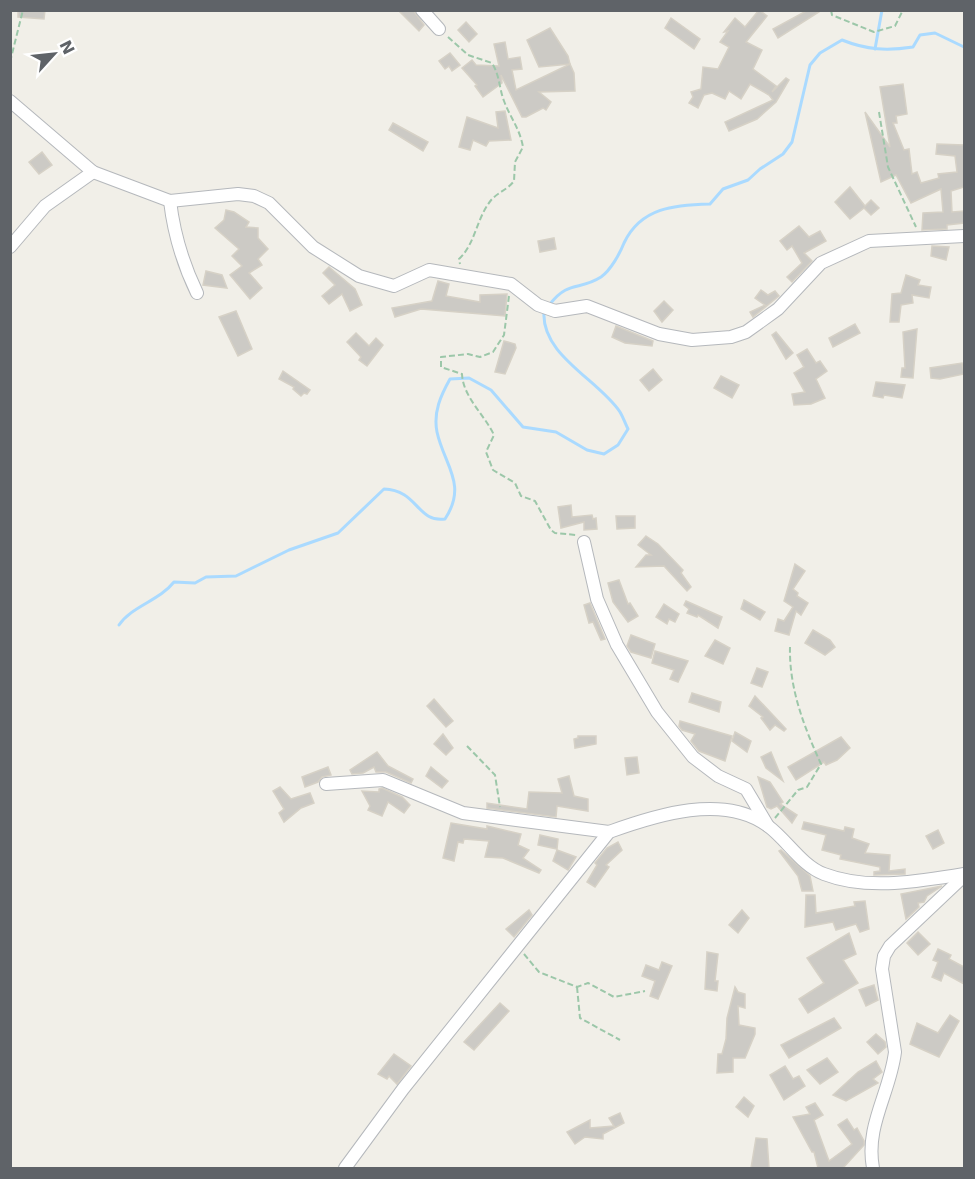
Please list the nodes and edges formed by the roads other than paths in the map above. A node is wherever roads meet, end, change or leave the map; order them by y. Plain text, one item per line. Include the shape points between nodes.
1 (422, 10) edge
2 (439, 29) road end
3 (10, 101) edge
4 (93, 172) junction
5 (170, 201) junction
6 (964, 236) edge
7 (10, 247) edge
8 (197, 293) dead end
9 (584, 542) road end
10 (326, 784) dead end
11 (768, 826) junction
12 (609, 832) junction
13 (964, 875) edge
14 (345, 1168) edge
15 (873, 1168) edge

1 - 2 street
3 - 4 street
4 - 5 street
4 - 7 street via 45,206
5 - 6 street via 254,196 269,203 300,236 332,261 383,284 394,286 429,270 511,284 538,306 555,311 587,306 659,334 692,340 746,332 778,309 808,274 838,254 869,241
5 - 8 street via 182,263
9 - 11 street via 591,583 604,616 657,712 693,757 718,776 746,789
10 - 12 street via 383,780 463,813
11 - 12 street via 737,813 702,809 645,819
11 - 13 street via 811,867 830,877 893,883
12 - 14 street via 403,1089
13 - 15 street via 884,956 884,985 895,1052 872,1133

